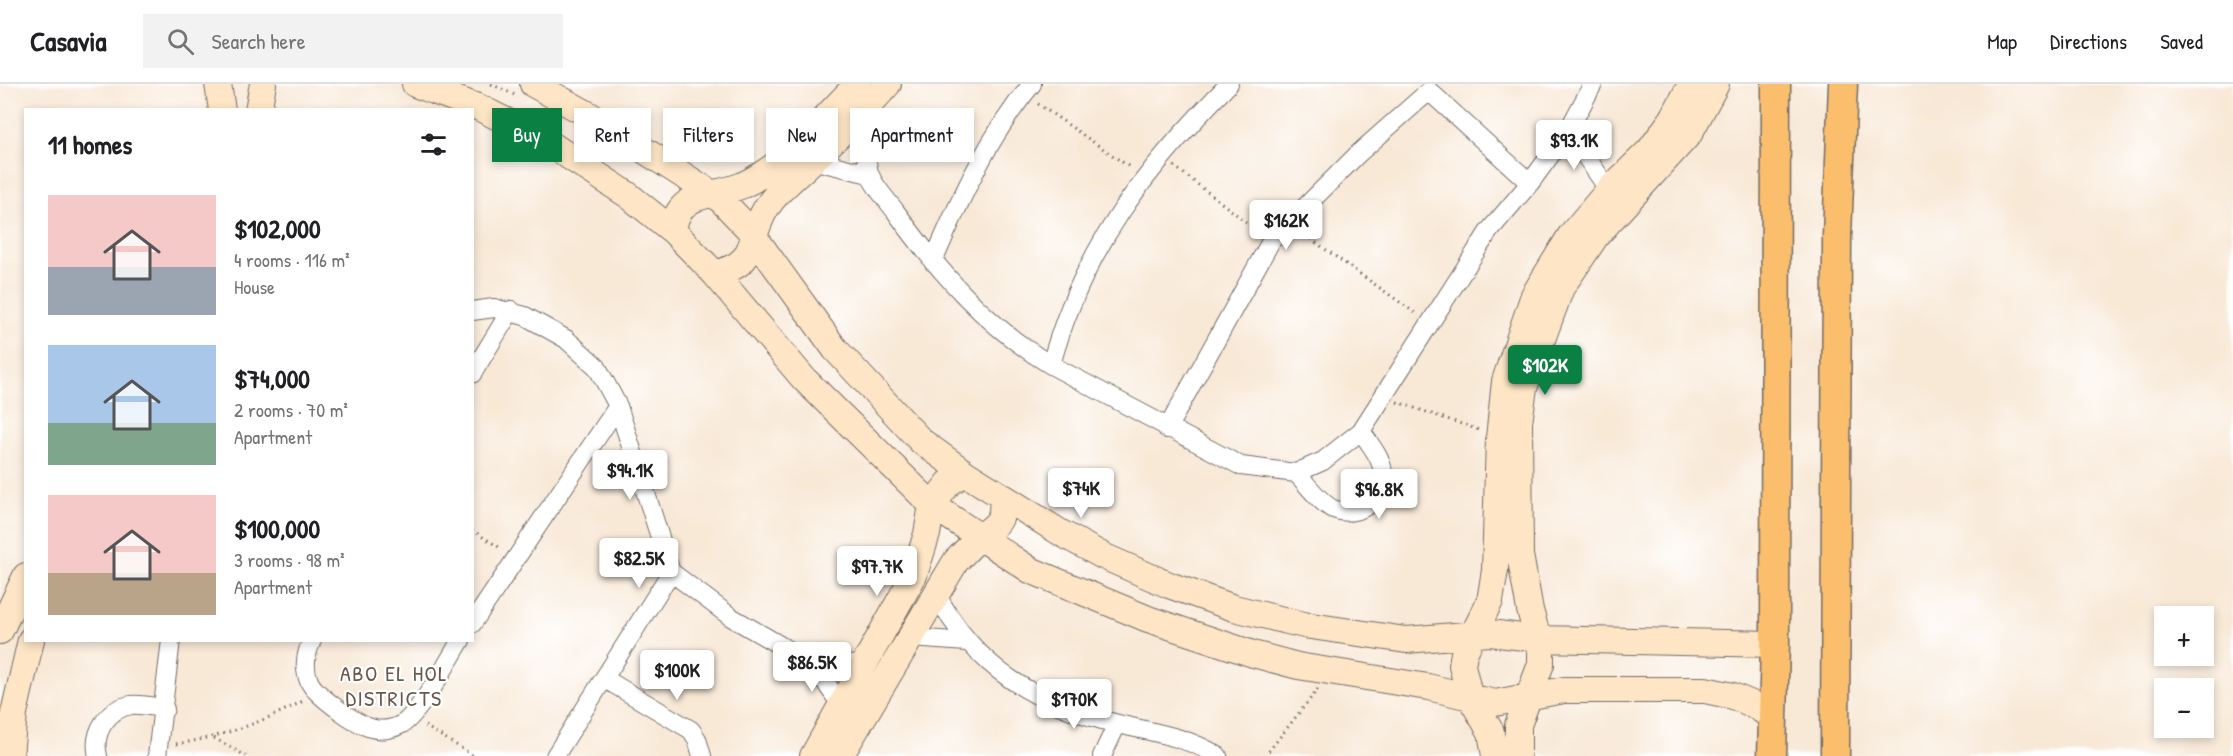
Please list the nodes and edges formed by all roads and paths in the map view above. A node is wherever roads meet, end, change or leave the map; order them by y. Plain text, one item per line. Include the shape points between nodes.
1 (218, 84) edge
2 (263, 84) edge
3 (415, 84) edge
4 (533, 84) edge
5 (858, 84) edge
6 (888, 84) edge
7 (1229, 84) edge
8 (1593, 84) edge
9 (1691, 84) edge
10 (1716, 84) edge
11 (1776, 84) edge
12 (1843, 84) edge
13 (1028, 89) edge
14 (222, 108) edge
15 (258, 108) edge
16 (867, 108) edge
17 (838, 110) edge
18 (1568, 131) junction
19 (1161, 156) junction
20 (789, 162) edge
21 (798, 162) edge
22 (827, 162) edge
23 (868, 162) edge
24 (869, 174) junction
25 (1145, 177) junction
26 (1530, 183) junction
27 (1609, 190) junction
28 (709, 193) junction
29 (1288, 222) junction
30 (673, 231) junction
31 (753, 237) junction
32 (1271, 241) junction
33 (933, 262) junction
34 (715, 274) junction
35 (511, 310) junction
36 (474, 312) edge
37 (1429, 323) junction
38 (1051, 365) junction
39 (474, 371) edge
40 (1381, 396) junction
41 (618, 406) junction
42 (1167, 429) junction
43 (1361, 431) junction
44 (1499, 438) junction
45 (965, 473) junction
46 (1296, 473) junction
47 (1002, 496) junction
48 (932, 505) junction
49 (474, 531) edge
50 (979, 538) junction
51 (516, 558) junction
52 (671, 572) junction
53 (24, 580) edge
54 (936, 593) junction
55 (474, 621) edge
56 (0, 631) edge
57 (1473, 635) junction
58 (911, 638) junction
59 (1539, 639) junction
60 (31, 642) edge
61 (171, 642) edge
62 (311, 642) edge
63 (460, 642) edge
64 (968, 642) junction
65 (1775, 644) junction
66 (807, 660) junction
67 (866, 664) junction
68 (1333, 672) junction
69 (605, 679) junction
70 (317, 694) junction
71 (1469, 695) junction
72 (1531, 695) junction
73 (841, 705) junction
74 (165, 708) junction
75 (411, 717) junction
76 (1772, 717) junction
77 (1117, 724) junction
78 (214, 738) junction
79 (159, 751) edge
80 (10, 756) edge
81 (98, 756) edge
82 (246, 756) edge
83 (474, 756) edge
84 (555, 756) edge
85 (702, 756) edge
86 (813, 756) edge
87 (840, 756) edge
88 (1102, 756) edge
89 (1218, 756) edge
90 (1265, 756) edge
91 (1495, 756) edge
92 (1518, 756) edge
93 (1772, 756) edge
94 (1835, 756) edge

1 - 14 street
2 - 15 street
3 - 30 street via 480,108 544,141 613,184
4 - 28 street
5 - 17 street
6 - 16 street
7 - 19 street
8 - 18 street
9 - 27 street via 1650,150
10 - 59 street via 1689,134 1596,236 1561,288 1524,388 1519,422 1520,544 1525,587
11 - 65 main road
12 - 94 main road via 1837,236
13 - 25 path
13 - 33 street via 992,141 960,198
18 - 26 street
18 - 27 street
19 - 25 street
19 - 32 path
20 - 28 street via 742,185
21 - 31 street
22 - 24 street
23 - 24 street
24 - 33 street
25 - 38 street via 1105,234 1082,277 1063,321
26 - 29 street via 1429,91
26 - 37 street via 1489,231
27 - 44 street via 1571,235 1534,295 1505,381
28 - 30 street via 685,204 674,220
28 - 31 street via 735,214
29 - 32 street
29 - 37 path
30 - 34 street
31 - 34 street via 744,262
31 - 45 street via 813,322 858,376 921,441
32 - 42 street
33 - 38 street via 994,324
34 - 48 street via 804,379
35 - 36 street
35 - 39 street
35 - 41 street via 581,350 597,367
37 - 40 street
38 - 42 street
40 - 43 street
40 - 44 path
41 - 51 street
41 - 52 street
42 - 46 street via 1241,466
43 - 46 street via 1323,461
43 - 46 street via 1380,460 1383,472 1383,485 1368,506 1350,512 1331,508
44 - 57 street via 1495,570 1490,601
45 - 47 street
45 - 48 street via 949,483
47 - 50 street via 1003,507 996,526
47 - 57 street via 1103,556 1234,608 1378,637 1425,640
48 - 50 street
48 - 67 street via 915,575
49 - 51 path
50 - 54 street via 956,561
50 - 68 street via 1030,570 1148,619 1253,654
51 - 55 street
52 - 66 street via 731,617
52 - 69 street
53 - 56 street
54 - 58 street
54 - 64 street
57 - 59 street via 1506,633
57 - 71 street via 1462,665
58 - 64 street
58 - 87 street
59 - 65 street
59 - 72 street via 1541,664
60 - 80 street via 14,713
61 - 74 street
62 - 70 street via 305,666
63 - 75 street
64 - 77 street via 1021,688 1048,702
65 - 76 main road
66 - 67 street
66 - 73 street
67 - 73 street
68 - 71 street
68 - 90 path
69 - 84 street
69 - 85 street via 691,730
70 - 75 street via 369,728 391,728
70 - 78 path via 267,720
71 - 72 street via 1495,703
71 - 91 street via 1491,732
72 - 76 street via 1564,690 1705,690 1743,700
72 - 92 street via 1518,724
73 - 86 street
74 - 79 street
74 - 81 street via 134,705 109,715 97,739
75 - 83 path
76 - 93 main road
77 - 88 street
77 - 89 street via 1176,737
78 - 79 path
78 - 82 path

